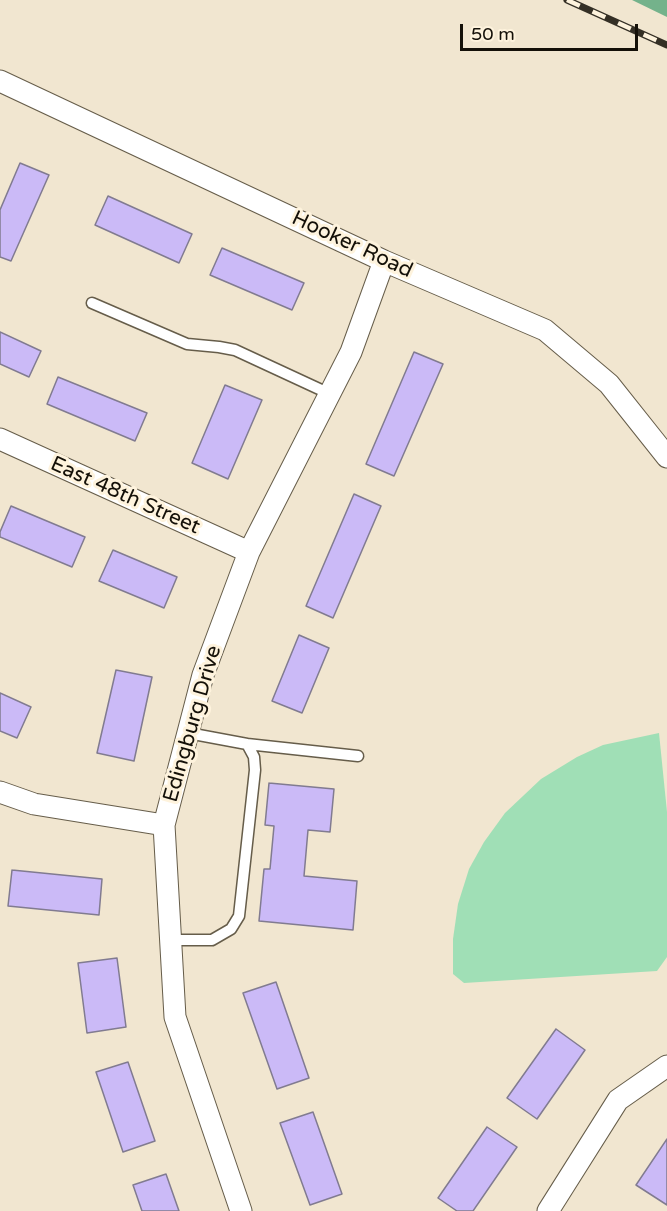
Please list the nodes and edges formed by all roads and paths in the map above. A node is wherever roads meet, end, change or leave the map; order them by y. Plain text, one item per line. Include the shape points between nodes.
1 (0, 81) edge
2 (384, 261) junction
3 (92, 303) dead end
4 (330, 394) junction
5 (0, 439) edge
6 (667, 457) edge
7 (249, 552) junction
8 (188, 733) junction
9 (247, 744) junction
10 (358, 756) dead end
11 (0, 792) edge
12 (164, 825) junction
13 (171, 940) junction
14 (667, 1066) edge
15 (241, 1211) edge
16 (548, 1211) edge

1 - 2 street, Hooker Road
2 - 4 street, Edingburg Drive via 351,352
2 - 6 street, Hooker Road via 545,330 609,384
3 - 4 lane via 187,344 235,350
4 - 7 street, Edingburg Drive
5 - 7 street, East 48th Street
7 - 8 street, Edingburg Drive via 203,675
8 - 9 lane
8 - 12 street, Edingburg Drive
9 - 10 lane
9 - 13 lane via 255,770 239,916 231,929 212,940
11 - 12 street via 34,804
12 - 13 street, Edingburg Drive
13 - 15 street, Edingburg Drive via 175,1017
14 - 16 street via 618,1100

